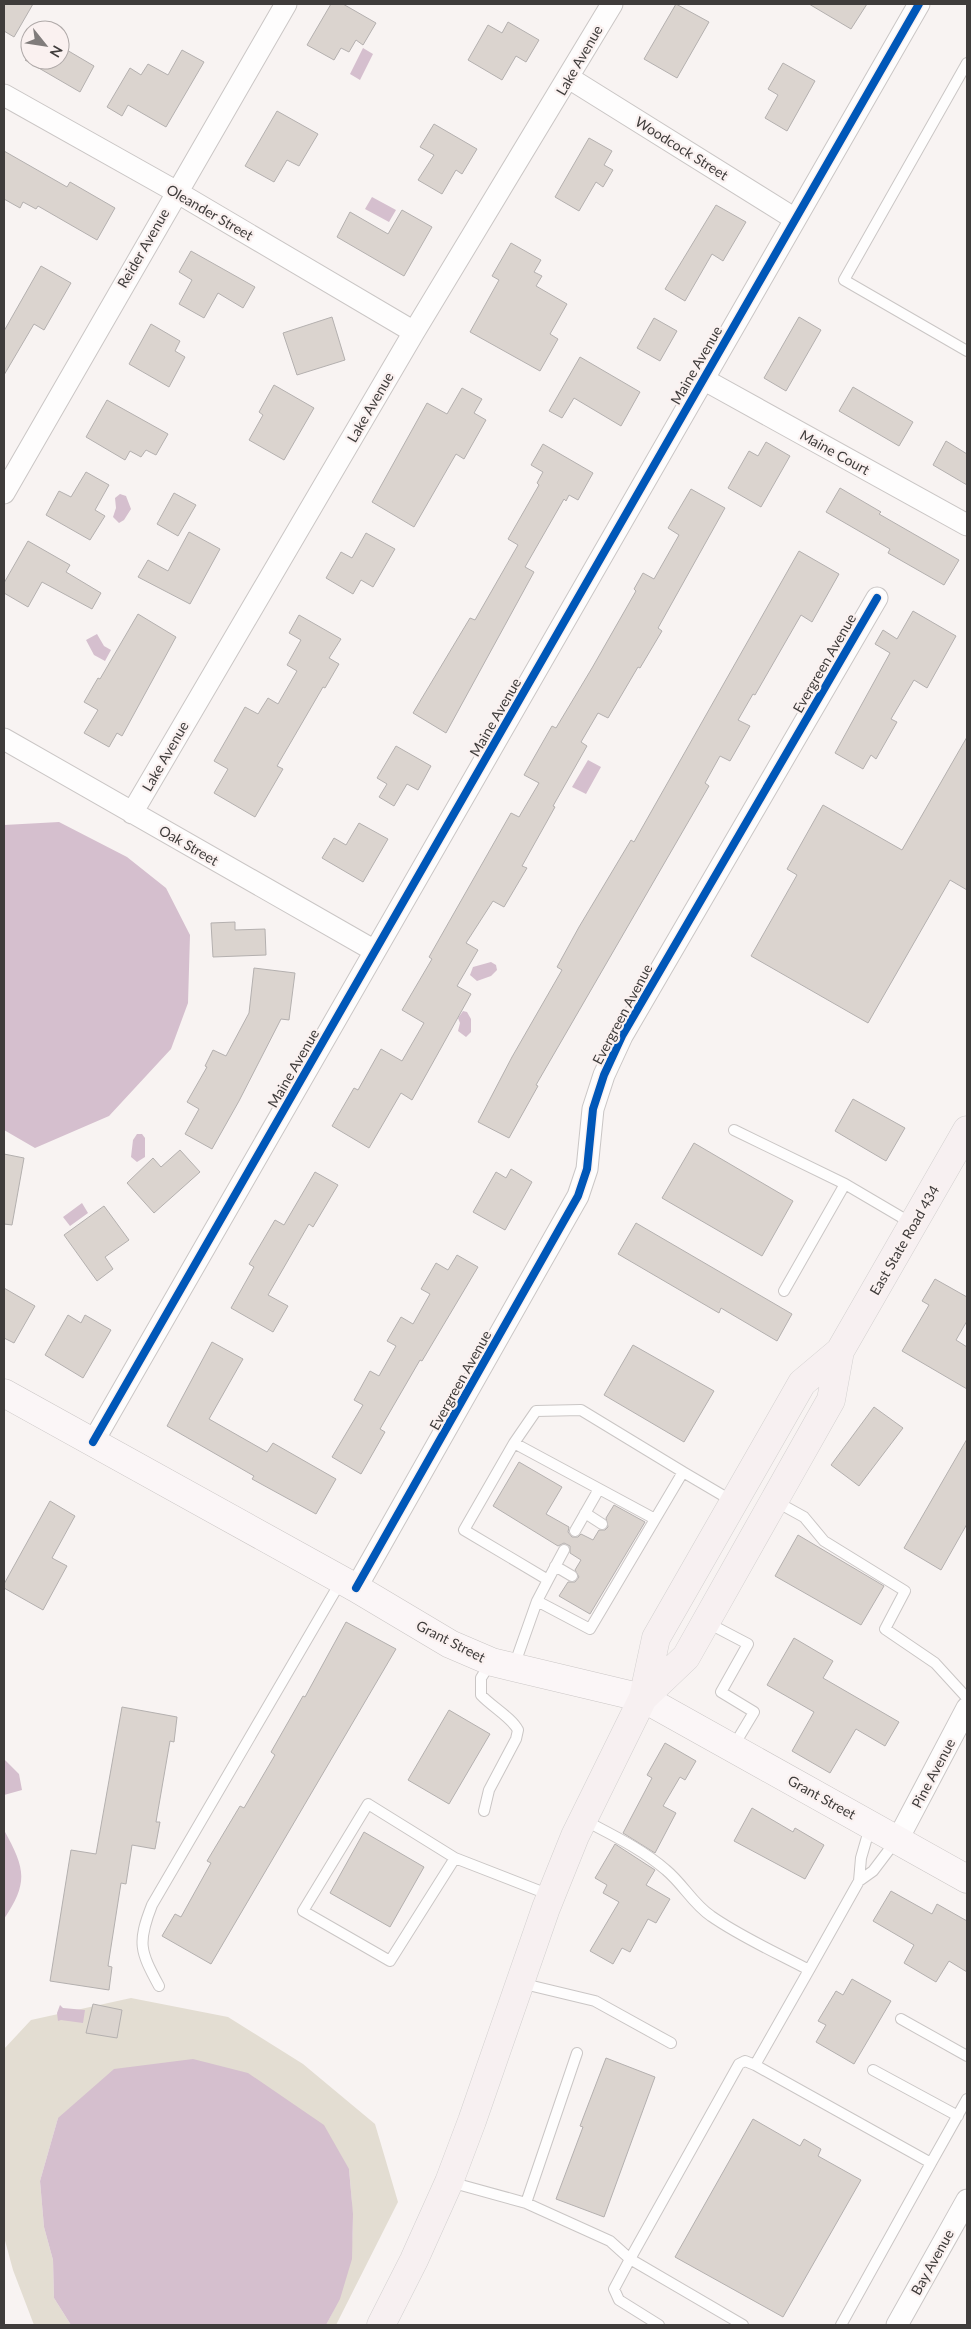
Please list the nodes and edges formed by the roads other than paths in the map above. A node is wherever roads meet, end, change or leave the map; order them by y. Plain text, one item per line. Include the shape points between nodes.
1 (286, 4) edge
2 (612, 4) edge
3 (919, 4) edge
4 (967, 63) edge
5 (569, 78) junction
6 (4, 95) edge
7 (176, 191) junction
8 (795, 219) junction
9 (414, 332) junction
10 (967, 351) edge
11 (703, 379) junction
12 (4, 493) edge
13 (967, 525) edge
14 (877, 598) dead end
15 (4, 740) edge
16 (132, 813) junction
17 (375, 951) junction
18 (734, 1130) dead end
19 (967, 1130) edge
20 (845, 1184) junction
21 (914, 1224) junction
22 (784, 1291) dead end
23 (840, 1351) junction
24 (4, 1393) edge
25 (93, 1442) junction
26 (514, 1443) junction
27 (683, 1472) junction
28 (599, 1489) junction
29 (774, 1501) junction
30 (734, 1502) junction
31 (585, 1513) junction
32 (655, 1519) junction
33 (602, 1524) dead end
34 (576, 1531) dead end
35 (564, 1550) dead end
36 (555, 1566) junction
37 (572, 1576) dead end
38 (548, 1580) junction
39 (349, 1584) junction
40 (537, 1601) junction
41 (706, 1621) junction
42 (503, 1664) junction
43 (643, 1698) junction
44 (967, 1698) edge
45 (967, 1708) edge
46 (732, 1748) junction
47 (484, 1810) dead end
48 (583, 1820) junction
49 (871, 1824) junction
50 (898, 1839) junction
51 (455, 1858) junction
52 (967, 1879) edge
53 (859, 1881) junction
54 (551, 1895) junction
55 (809, 1970) junction
56 (519, 1983) junction
57 (159, 1986) dead end
58 (901, 2019) dead end
59 (671, 2043) dead end
60 (576, 2052) dead end
61 (967, 2056) edge
62 (755, 2065) junction
63 (873, 2070) dead end
64 (967, 2099) edge
65 (958, 2116) junction
66 (931, 2163) junction
67 (449, 2182) junction
68 (967, 2200) edge
69 (526, 2203) junction
70 (630, 2260) junction
71 (381, 2325) edge
72 (659, 2325) edge
73 (742, 2325) edge
74 (841, 2325) edge
75 (897, 2325) edge

1 - 7 street, Reider Avenue
2 - 5 street, Lake Avenue
3 - 8 street, Maine Avenue
4 - 10 lane via 844,280
5 - 8 street, Woodcock Street
5 - 9 street, Lake Avenue
6 - 7 street, Oleander Street
7 - 9 street, Oleander Street
7 - 12 street, Reider Avenue
8 - 11 street, Maine Avenue
9 - 16 street, Lake Avenue
11 - 13 street, Maine Court
11 - 17 street, Maine Avenue
14 - 39 street, Evergreen Avenue via 622,1036 593,1109 587,1169 578,1196
15 - 16 street, Oak Street
16 - 17 street, Oak Street
17 - 25 street, Maine Avenue
18 - 20 lane
19 - 21 main road, East State Road 434
20 - 21 lane
20 - 22 lane
21 - 23 main road, East State Road 434
23 - 29 main road via 831,1400
23 - 30 main road via 802,1383
24 - 25 street, Grant Street
25 - 39 street, Grant Street
26 - 27 lane via 536,1411 581,1410
26 - 28 lane
26 - 38 lane via 464,1530
27 - 30 lane
27 - 32 lane
28 - 31 lane
28 - 32 lane
29 - 41 main road
29 - 44 lane via 804,1518 824,1541 905,1591 885,1629 935,1663
30 - 43 main road via 656,1638
31 - 33 lane
31 - 34 lane
32 - 40 lane via 605,1597 590,1629
35 - 36 lane
36 - 37 lane
36 - 38 lane
38 - 40 lane
39 - 42 street, Grant Street via 450,1644
39 - 57 lane via 152,1905 141,1943 144,1959
40 - 42 lane
41 - 43 main road via 686,1657
41 - 46 lane via 748,1644 721,1692 754,1712
42 - 43 street, Grant Street
42 - 47 lane via 481,1678 481,1695 515,1723 518,1730 488,1790
43 - 46 street, Grant Street
43 - 48 main road
45 - 50 street, Pine Avenue
46 - 49 street, Grant Street
48 - 54 main road
48 - 55 lane via 665,1869 711,1917
49 - 50 street, Grant Street
49 - 53 lane
50 - 52 street, Grant Street
50 - 53 lane via 873,1871
51 - 51 lane via 368,1804 304,1911 390,1961
51 - 54 lane
53 - 55 lane
54 - 56 main road
55 - 62 lane
56 - 59 lane via 595,2001
56 - 67 main road
58 - 61 lane
60 - 69 lane
62 - 66 lane
62 - 70 lane via 738,2064
63 - 65 lane
64 - 65 lane
65 - 66 lane
66 - 74 lane
67 - 69 lane
67 - 71 main road
68 - 75 street, Bay Avenue
69 - 70 lane via 610,2241
70 - 72 lane via 614,2289 615,2294 619,2300
70 - 73 lane

